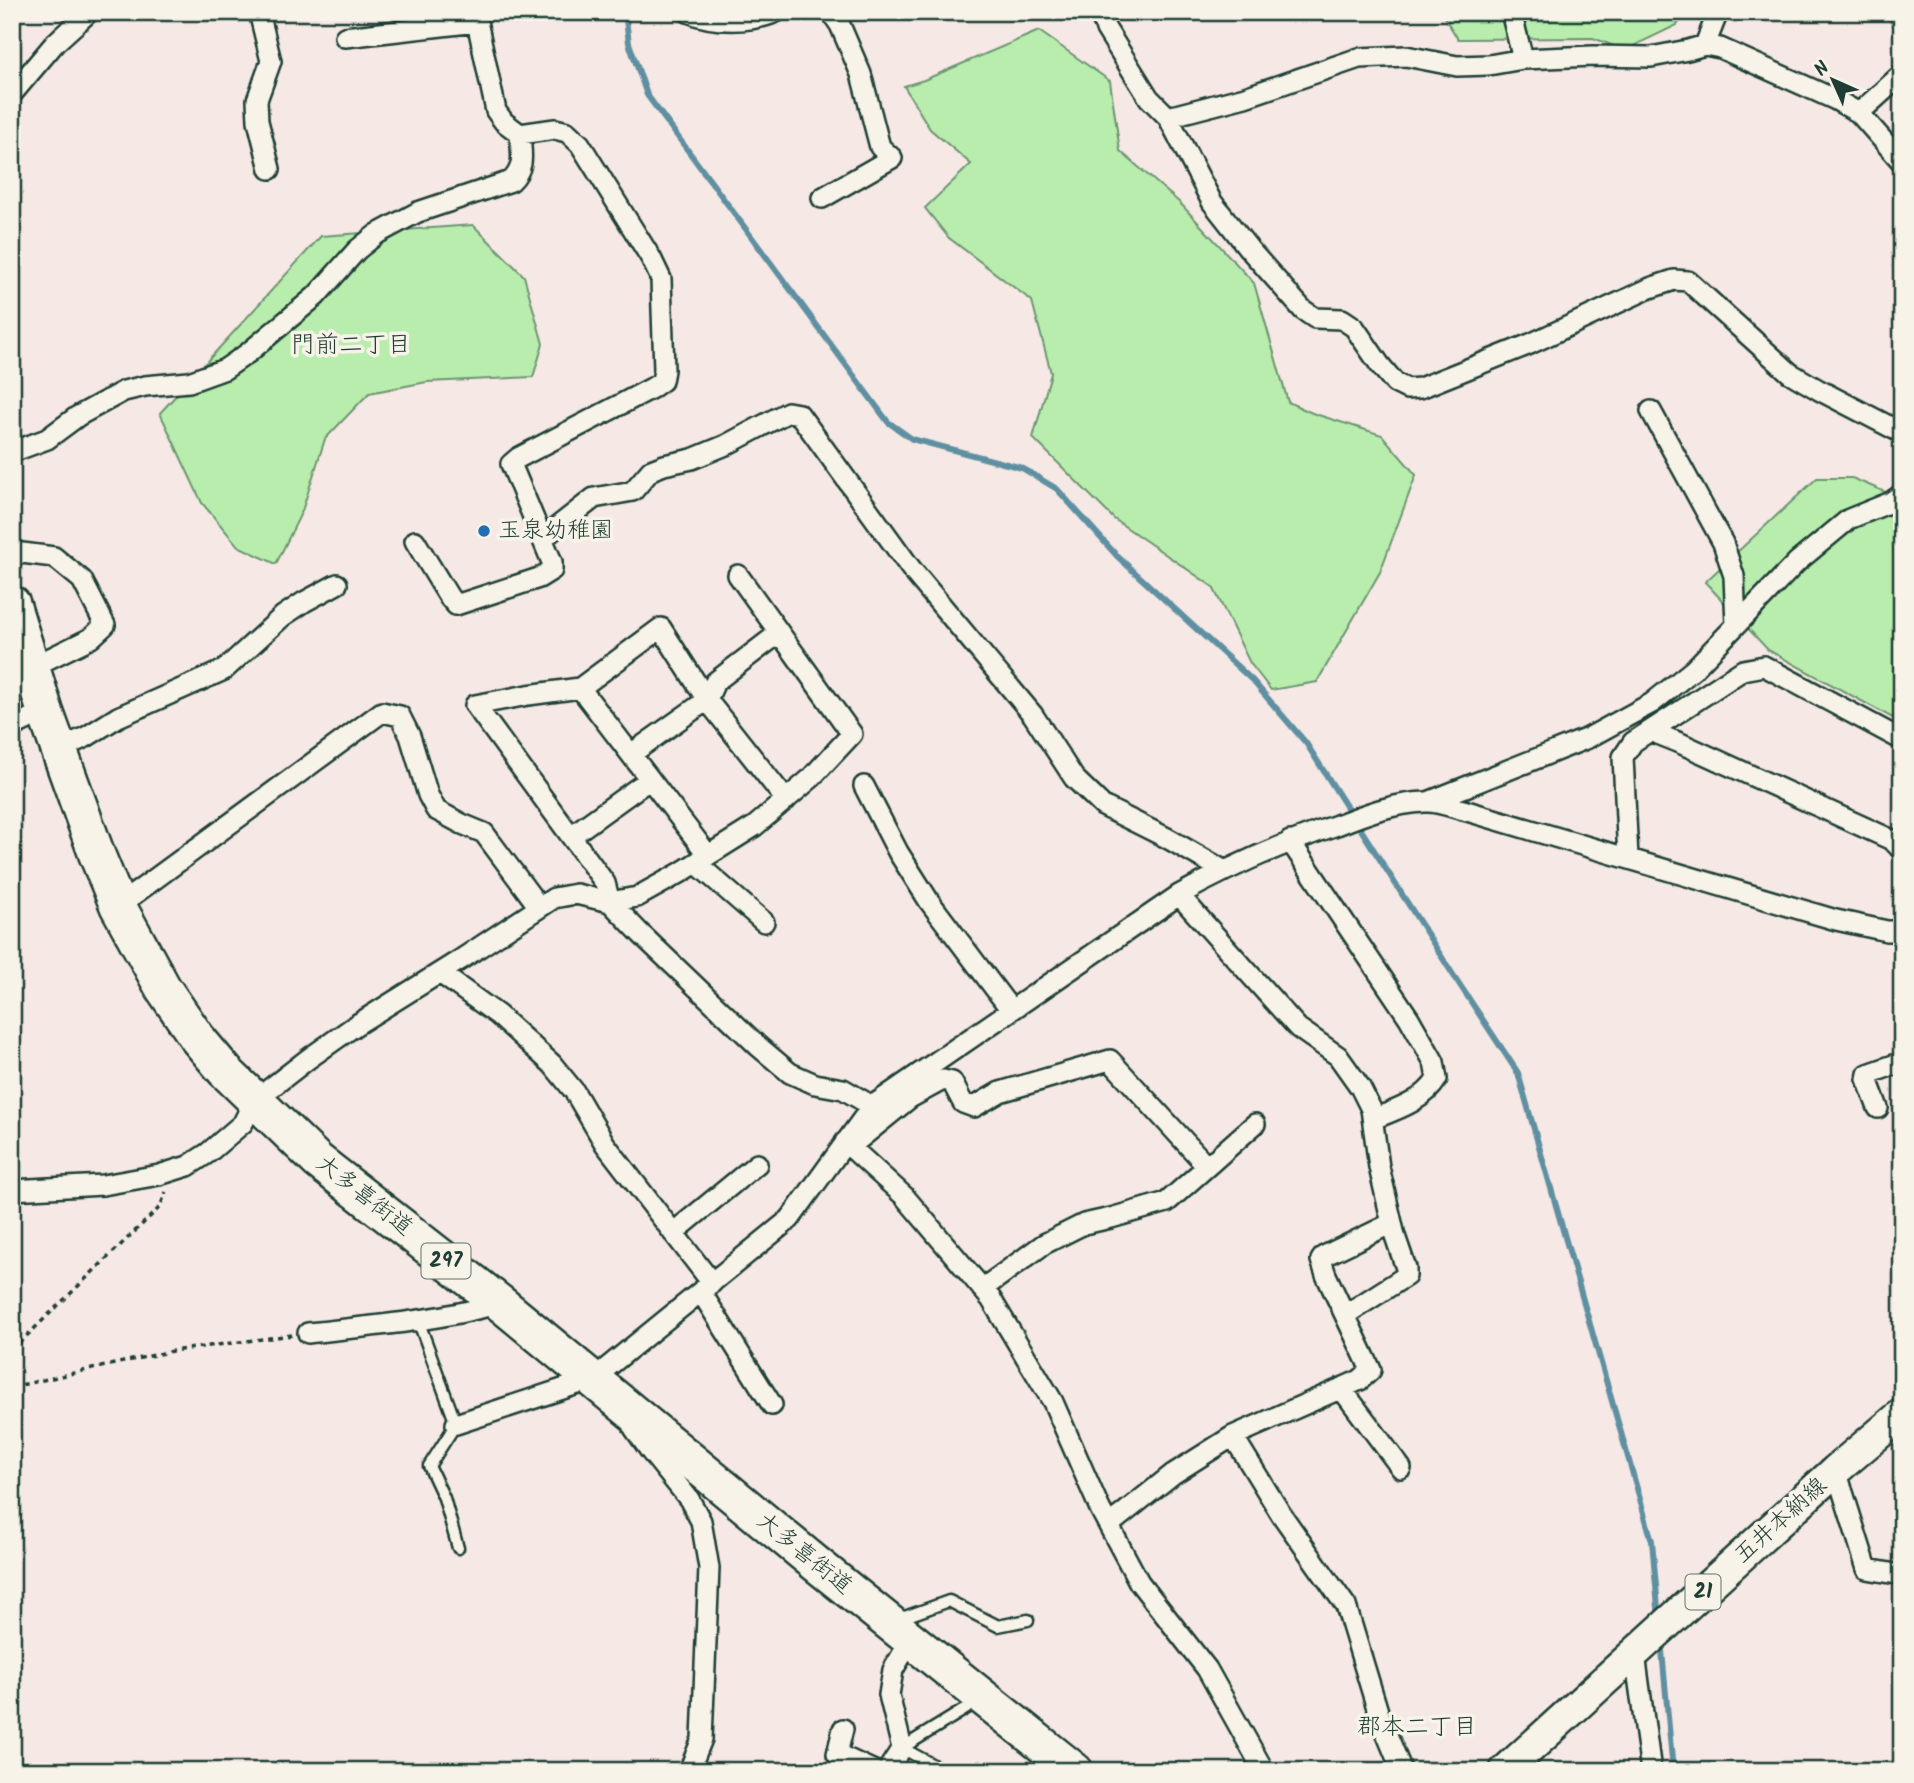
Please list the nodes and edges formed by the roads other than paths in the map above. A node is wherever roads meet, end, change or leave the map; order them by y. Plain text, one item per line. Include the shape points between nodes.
1 (259, 12) edge
2 (688, 12) edge
3 (776, 12) edge
4 (831, 12) edge
5 (1100, 12) edge
6 (1511, 12) edge
7 (1718, 12) edge
8 (85, 13) edge
9 (476, 17) edge
10 (345, 37) dead end
11 (1705, 45) junction
12 (1523, 59) junction
13 (1902, 74) edge
14 (12, 94) edge
15 (1859, 113) junction
16 (1168, 117) junction
17 (520, 134) junction
18 (1902, 162) edge
19 (270, 169) dead end
20 (822, 198) dead end
21 (1651, 411) dead end
22 (1902, 433) edge
23 (12, 452) edge
24 (1902, 494) edge
25 (543, 538) junction
26 (415, 541) dead end
27 (12, 557) edge
28 (738, 575) dead end
29 (337, 584) dead end
30 (12, 604) edge
31 (1736, 625) junction
32 (779, 633) junction
33 (32, 667) junction
34 (580, 688) junction
35 (706, 700) junction
36 (45, 711) junction
37 (12, 727) edge
38 (1650, 732) junction
39 (1902, 740) edge
40 (59, 749) junction
41 (631, 754) junction
42 (650, 779) junction
43 (864, 786) dead end
44 (786, 800) junction
45 (1428, 802) junction
46 (571, 836) junction
47 (1290, 841) junction
48 (1902, 850) edge
49 (1628, 858) junction
50 (702, 859) junction
51 (1223, 870) junction
52 (1179, 895) junction
53 (610, 902) junction
54 (118, 906) junction
55 (539, 907) junction
56 (764, 922) dead end
57 (1902, 932) edge
58 (440, 973) junction
59 (1011, 1010) junction
60 (1902, 1062) edge
61 (254, 1101) junction
62 (872, 1106) junction
63 (1878, 1108) dead end
64 (1373, 1119) junction
65 (1255, 1124) dead end
66 (848, 1145) junction
67 (757, 1164) dead end
68 (1207, 1167) junction
69 (12, 1190) edge
70 (1392, 1223) junction
71 (673, 1233) junction
72 (706, 1287) junction
73 (982, 1289) junction
74 (500, 1303) junction
75 (1345, 1315) junction
76 (418, 1320) junction
77 (308, 1333) road end
78 (1341, 1388) junction
79 (606, 1389) junction
80 (772, 1405) dead end
81 (1902, 1414) edge
82 (456, 1424) junction
83 (1233, 1436) junction
84 (1401, 1468) dead end
85 (1836, 1470) junction
86 (1109, 1525) junction
87 (458, 1548) dead end
88 (1902, 1575) edge
89 (1028, 1620) dead end
90 (899, 1632) junction
91 (1635, 1654) junction
92 (983, 1698) junction
93 (843, 1729) dead end
94 (902, 1748) junction
95 (689, 1771) edge
96 (874, 1771) edge
97 (887, 1771) edge
98 (944, 1771) edge
99 (1075, 1771) edge
100 (1264, 1771) edge
101 (1402, 1771) edge
102 (1505, 1771) edge
103 (1651, 1771) edge

1 - 19 street via 271,61 257,100 258,121
2 - 3 street via 730,20
4 - 20 street via 861,74 880,147 892,158
5 - 16 street via 1149,98
6 - 12 street
7 - 11 street
8 - 14 street
9 - 10 street
9 - 17 street via 496,111
11 - 12 street via 1651,57
11 - 15 street
12 - 16 street via 1457,66 1406,56 1359,58 1245,97
13 - 15 street
15 - 18 street
16 - 22 street via 1212,202 1272,275 1303,310 1315,317 1342,319 1354,327 1395,383 1407,389 1420,388 1530,344 1650,288 1674,280 1688,281 1790,373
17 - 23 street via 522,165 510,181 418,212 377,234 356,250 316,296 225,369 190,383 124,391 47,439
17 - 25 street via 555,129 580,144 661,279 662,381 511,464
21 - 31 street via 1723,543 1734,576
24 - 31 street via 1849,519 1797,562
25 - 26 street via 552,570 456,605
25 - 51 street via 594,498 633,491 651,470 726,445 788,412 799,414 912,570 1033,715 1074,778 1103,806
27 - 33 street via 22,553 54,557 82,580 105,625 91,638
28 - 32 street
29 - 40 street via 283,616 224,670
30 - 33 highway, 大多喜街道 / 297
31 - 45 street via 1693,670 1652,703 1588,738
32 - 35 street via 715,682
32 - 44 street via 852,734
33 - 36 highway, 大多喜街道 / 297
34 - 35 street via 661,628
34 - 41 street
34 - 46 street via 475,705
35 - 41 street
35 - 44 street
36 - 37 street
36 - 40 highway, 大多喜街道 / 297
38 - 39 street via 1743,670 1764,666
38 - 48 street via 1892,840
38 - 49 street via 1633,742 1623,757
40 - 54 highway, 大多喜街道 / 297
41 - 42 street
42 - 46 street
42 - 50 street
43 - 59 street via 929,901
44 - 50 street
45 - 47 street via 1394,806
45 - 49 street
46 - 53 street via 606,883
47 - 51 street
47 - 64 street via 1434,1062 1437,1079 1432,1088
49 - 57 street via 1836,920
50 - 53 street via 637,898
50 - 56 street
51 - 52 street
52 - 59 street
52 - 64 street via 1298,1028 1338,1056 1360,1087
53 - 55 street via 576,894 554,898
53 - 62 street via 790,1073 843,1089
54 - 55 street via 382,712 400,716 436,810 484,833
54 - 61 highway, 大多喜街道 / 297 via 163,988 198,1039
55 - 58 street
58 - 61 street via 356,1025
58 - 71 street via 498,1015 552,1064
59 - 62 street
60 - 63 street via 1868,1074
61 - 69 street via 243,1123 188,1166 103,1185
61 - 74 highway, 大多喜街道 / 297 via 318,1161
62 - 66 street
64 - 70 street
65 - 68 street
66 - 68 street via 943,1080 952,1082 963,1103 974,1107 1000,1092 1110,1060
66 - 72 street via 790,1219
66 - 73 street via 904,1196
67 - 71 street
68 - 73 street via 1167,1202 1084,1224 1044,1244
70 - 75 street via 1406,1276
70 - 75 street via 1321,1260
71 - 72 street
72 - 79 street
72 - 80 street
73 - 86 street via 1053,1402
74 - 76 street
74 - 79 highway, 大多喜街道 / 297
75 - 78 street via 1371,1370
76 - 77 street
76 - 82 lane
78 - 83 street
78 - 84 street
79 - 82 street
79 - 90 highway, 大多喜街道 / 297
79 - 95 street via 701,1521 709,1568 702,1739
81 - 85 main road, 五井本納線 / 21
82 - 87 lane via 429,1466
83 - 86 street via 1173,1474
83 - 101 street via 1346,1606
85 - 88 street via 1867,1569
85 - 91 main road, 五井本納線 / 21
86 - 100 street via 1139,1582 1207,1669
89 - 90 lane via 998,1626 949,1601
90 - 92 highway, 大多喜街道 / 297
90 - 94 street via 889,1695
91 - 102 main road, 五井本納線 / 21
91 - 103 street
92 - 94 lane
92 - 99 highway, 大多喜街道 / 297
93 - 96 street via 837,1754
94 - 97 street
94 - 98 lane

